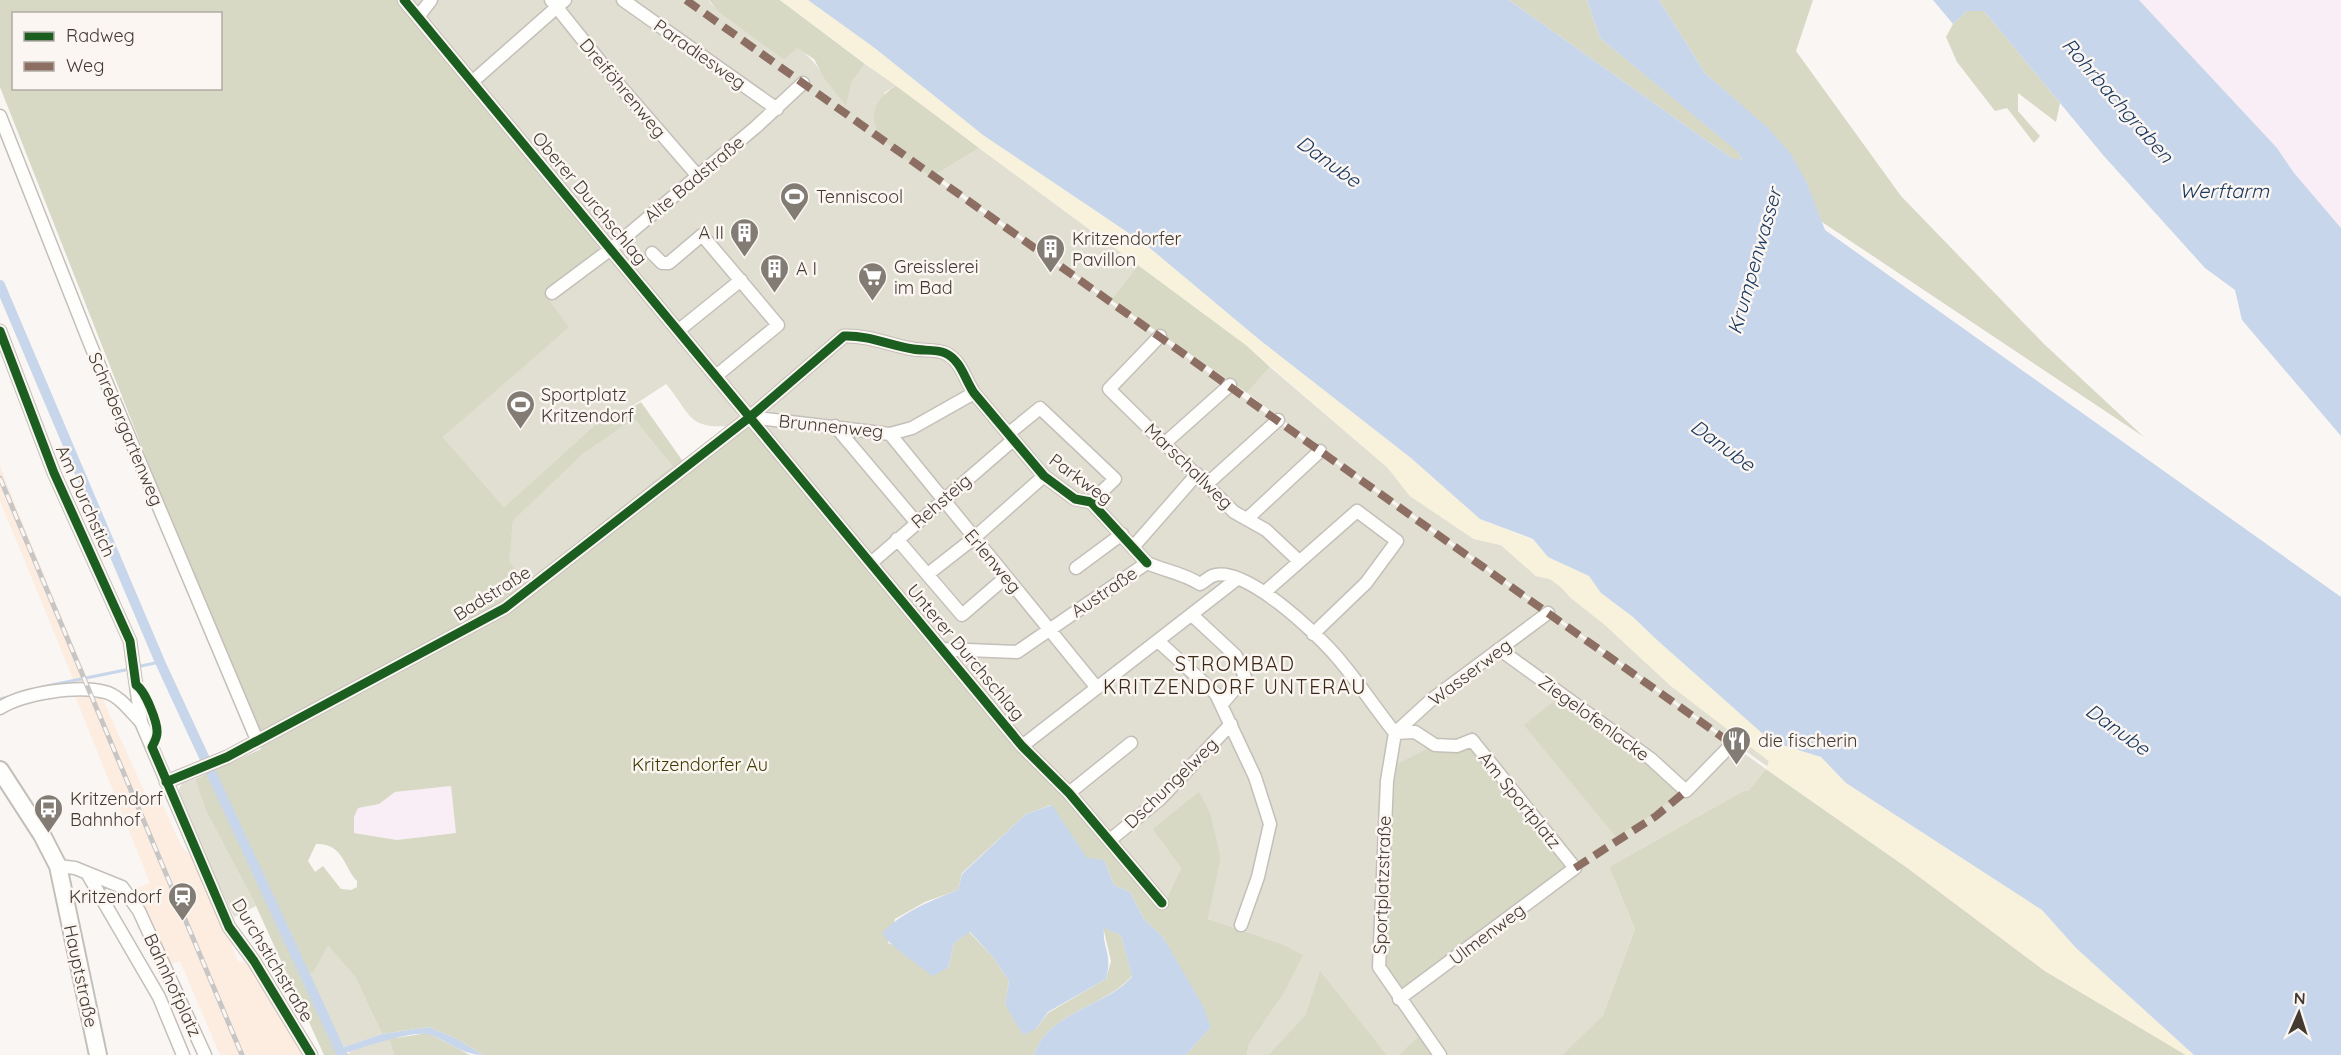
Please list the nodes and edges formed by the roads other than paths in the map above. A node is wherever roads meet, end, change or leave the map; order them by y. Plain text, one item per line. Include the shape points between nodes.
1 (404, 0) edge
2 (431, 0) edge
3 (623, 0) edge
4 (558, 2) edge
5 (418, 16) junction
6 (472, 82) junction
7 (803, 83) dead end
8 (777, 109) junction
9 (0, 116) edge
10 (697, 175) junction
11 (611, 249) junction
12 (652, 253) dead end
13 (741, 280) junction
14 (552, 293) dead end
15 (680, 330) junction
16 (0, 331) edge
17 (1160, 336) dead end
18 (716, 376) junction
19 (1230, 385) dead end
20 (974, 393) junction
21 (750, 417) junction
22 (1278, 420) dead end
23 (835, 426) junction
24 (890, 434) junction
25 (1010, 437) junction
26 (1165, 443) junction
27 (1320, 451) dead end
28 (1197, 474) junction
29 (1044, 476) junction
30 (1207, 484) junction
31 (942, 500) junction
32 (1091, 502) junction
33 (1248, 518) junction
34 (916, 522) junction
35 (1122, 534) junction
36 (974, 538) junction
37 (897, 539) junction
38 (1134, 546) junction
39 (1299, 561) junction
40 (1147, 563) junction
41 (871, 564) junction
42 (1076, 568) dead end
43 (928, 574) junction
44 (1006, 578) junction
45 (1237, 579) junction
46 (1265, 592) junction
47 (1548, 613) dead end
48 (1192, 615) junction
49 (1049, 629) junction
50 (1313, 634) junction
51 (1158, 641) junction
52 (942, 649) junction
53 (1499, 649) junction
54 (1097, 688) junction
55 (1221, 704) junction
56 (0, 708) edge
57 (141, 722) junction
58 (1231, 724) junction
59 (1395, 734) junction
60 (257, 740) junction
61 (1131, 742) dead end
62 (1732, 744) dead end
63 (1022, 746) junction
64 (0, 770) edge
65 (166, 782) junction
66 (1069, 793) junction
67 (1110, 840) junction
68 (58, 866) junction
69 (1575, 868) joint
70 (87, 873) junction
71 (1162, 903) dead end
72 (1241, 925) dead end
73 (1399, 999) junction
74 (98, 1055) edge
75 (183, 1055) edge
76 (205, 1055) edge
77 (311, 1055) edge
78 (1440, 1055) edge

1 - 5 street, Oberer Durchschlag
2 - 5 street
3 - 8 street, Paradiesweg
4 - 6 street
4 - 10 street, Dreiföhrenweg via 619,85
5 - 6 street, Oberer Durchschlag
6 - 11 street, Oberer Durchschlag
7 - 8 street, Alte Badstraße
8 - 10 street, Alte Badstraße
9 - 60 street, Schrebergartenweg via 91,346
10 - 11 street, Alte Badstraße
11 - 14 street, Alte Badstraße
11 - 15 street, Oberer Durchschlag
12 - 13 street via 662,263 669,263 702,235
13 - 15 street
13 - 18 street via 778,324
15 - 18 street, Oberer Durchschlag
16 - 57 street, Am Durchstich via 54,473 130,641
17 - 26 street, Marschallweg via 1109,389
18 - 21 street, Oberer Durchschlag
19 - 26 street
20 - 21 street, Badstraße via 964,371 945,353 860,335 844,336
20 - 24 street, Brunnenweg via 912,428
20 - 25 street, Parkweg
21 - 23 street, Brunnenweg
21 - 41 street, Unterer Durchschlag
21 - 60 street, Badstraße via 505,608
22 - 30 street
23 - 24 street, Brunnenweg
23 - 34 street
24 - 31 street, Erlenweg
25 - 29 street, Parkweg
25 - 31 street, Rehsteig
25 - 32 street, Rehsteig via 1040,408 1115,479
26 - 28 street, Marschallweg
27 - 33 street
28 - 30 street, Marschallweg
28 - 38 street
29 - 32 street, Parkweg via 1075,500
29 - 36 street
30 - 33 street, Marschallweg via 1234,512
31 - 34 street, Rehsteig
31 - 36 street, Erlenweg
32 - 35 street, Parkweg
33 - 39 street, Marschallweg
34 - 37 street, Rehsteig
35 - 38 street, Parkweg
35 - 42 street
36 - 43 street
36 - 44 street, Erlenweg
37 - 41 street, Rehsteig
37 - 43 street
38 - 40 street, Parkweg
39 - 46 street
39 - 50 street via 1357,511 1397,541 1366,583
40 - 45 street, Austraße via 1184,574 1200,584 1213,575
40 - 49 street, Austraße
41 - 52 street, Unterer Durchschlag
43 - 44 street via 962,615
44 - 49 street, Erlenweg
45 - 46 street, Austraße
45 - 48 street
46 - 50 street, Austraße
47 - 53 street, Wasserweg
48 - 51 street
48 - 55 street via 1236,656 1245,677
49 - 52 street, Austraße via 1017,652
49 - 54 street, Erlenweg
50 - 59 street, Austraße via 1335,655
51 - 54 street
51 - 55 street via 1216,694
52 - 63 street, Unterer Durchschlag
53 - 59 street, Wasserweg via 1431,700
53 - 62 street, Ziegelofenlacke via 1651,759 1686,791
54 - 63 street
55 - 58 street
56 - 57 street via 50,692 106,692
57 - 65 street, Durchstichstraße
58 - 67 street, Dschungelweg via 1160,799
58 - 72 street via 1255,777 1270,824 1258,877
59 - 69 street, Am Sportplatz via 1415,732 1435,745 1457,746 1472,740
59 - 73 street, Sportplatzstraße via 1387,781 1379,967
60 - 65 street, Badstraße via 227,758
61 - 66 street
63 - 66 street, Unterer Durchschlag
64 - 68 main road, Hauptstraße
65 - 77 street, Durchstichstraße via 229,927
66 - 67 street, Unterer Durchschlag
67 - 71 street, Unterer Durchschlag
68 - 70 street, Bahnhofplatz
68 - 74 main road, Hauptstraße
69 - 73 street, Ulmenweg
70 - 75 street, Bahnhofplatz via 159,998
70 - 76 street, Bahnhofplatz via 122,887 136,906
73 - 78 street, Sportplatzstraße

